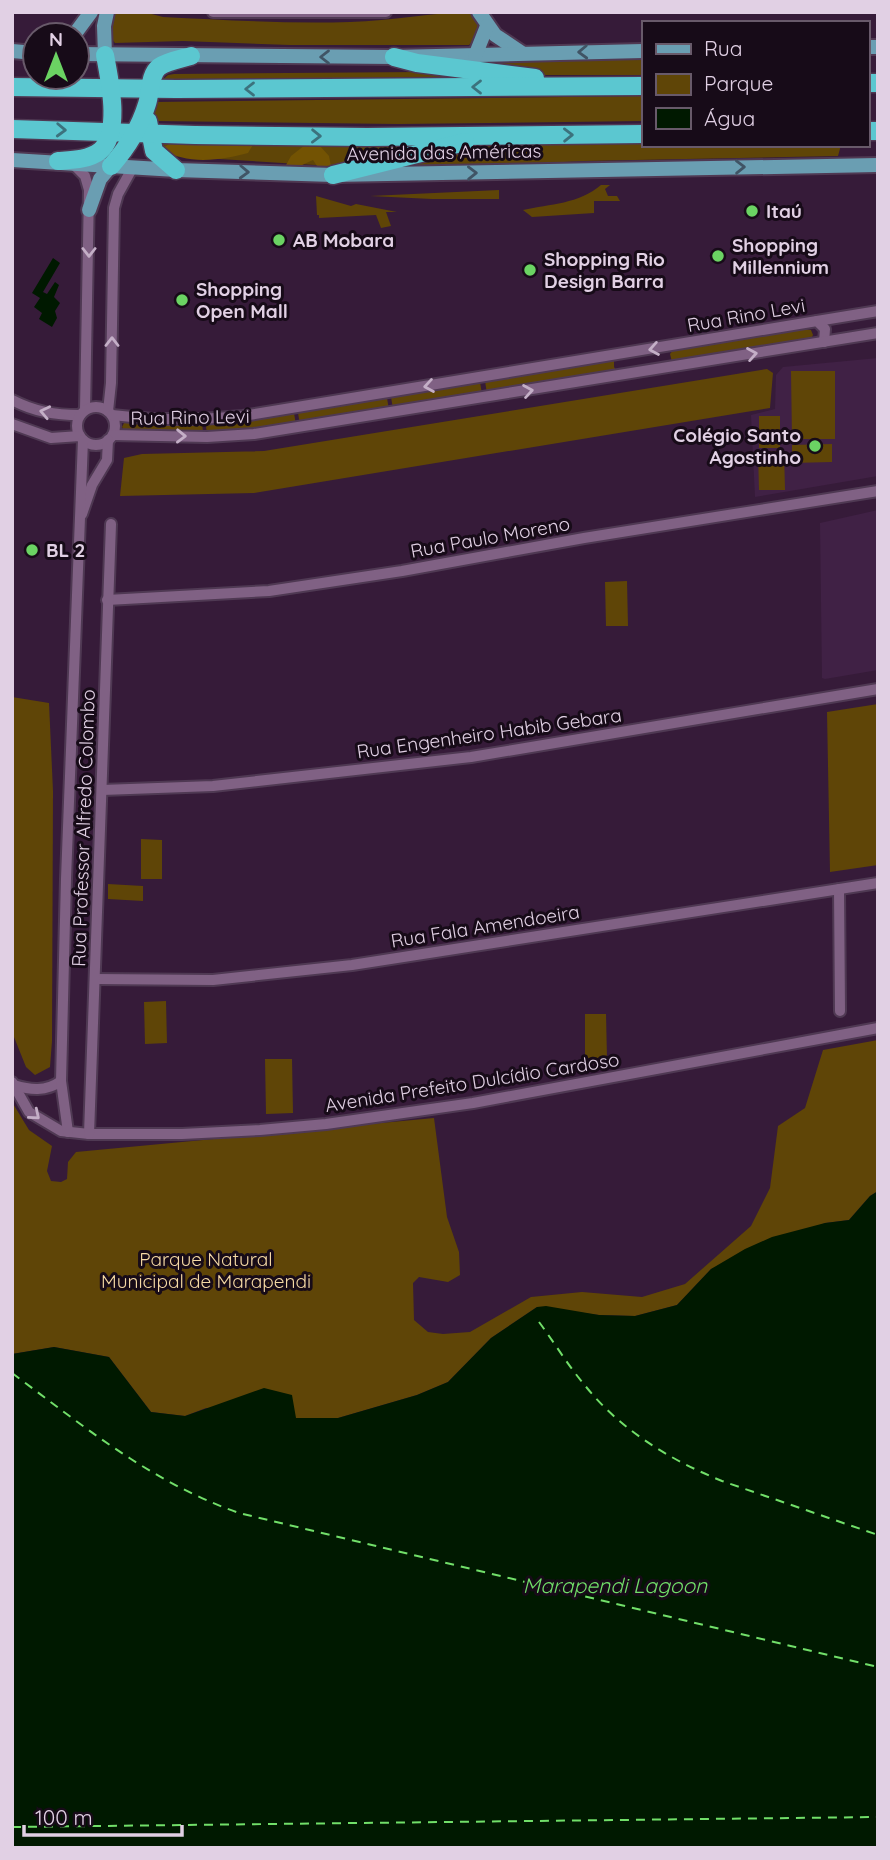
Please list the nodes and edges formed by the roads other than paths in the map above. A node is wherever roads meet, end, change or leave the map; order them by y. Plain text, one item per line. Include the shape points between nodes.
1 (107, 12) edge
2 (213, 12) edge
3 (386, 12) edge
4 (479, 12) edge
5 (487, 26) junction
6 (642, 51) edge
7 (91, 54) edge
8 (523, 54) junction
9 (105, 55) junction
10 (191, 56) junction
11 (475, 56) junction
12 (394, 57) junction
13 (593, 86) junction
14 (642, 86) edge
15 (12, 87) edge
16 (112, 88) junction
17 (149, 96) junction
18 (12, 129) edge
19 (110, 131) junction
20 (142, 132) junction
21 (642, 134) edge
22 (488, 136) junction
23 (12, 160) edge
24 (66, 163) junction
25 (878, 165) edge
26 (111, 166) junction
27 (133, 167) junction
28 (176, 170) junction
29 (333, 175) junction
30 (89, 210) junction
31 (878, 311) edge
32 (817, 321) junction
33 (878, 333) edge
34 (824, 342) junction
35 (618, 355) junction
36 (622, 375) junction
37 (12, 400) edge
38 (83, 412) junction
39 (110, 413) junction
40 (12, 424) edge
41 (81, 438) junction
42 (111, 438) junction
43 (878, 491) edge
44 (111, 524) dead end
45 (78, 527) junction
46 (107, 600) junction
47 (878, 689) edge
48 (102, 789) junction
49 (878, 883) edge
50 (839, 889) junction
51 (95, 979) junction
52 (840, 1011) dead end
53 (878, 1028) edge
54 (61, 1080) junction
55 (13, 1083) edge
56 (68, 1132) junction
57 (89, 1134) junction

1 - 9 main road
2 - 3 street
4 - 5 main road
5 - 8 main road
5 - 11 main road
6 -> 8 main road
7 - 9 main road
8 - 11 main road
9 - 10 main road
9 - 16 highway
12 -> 10 main road
10 - 17 highway via 158,68
11 - 12 main road
12 - 13 highway via 540,79 577,80
13 - 14 highway
13 -> 17 highway
15 - 16 highway
16 - 17 highway
16 - 19 highway
17 - 20 highway
18 -> 19 highway, Avenida das Américas
19 - 20 highway, Avenida das Américas
19 - 24 highway via 99,151
20 -> 22 highway, Avenida das Américas
20 - 26 highway
20 - 28 highway via 154,151
22 -> 21 highway, Avenida das Américas
22 - 29 highway
23 - 24 main road, Avenida das Américas
24 - 26 main road, Avenida das Américas
24 - 30 street via 88,181
29 -> 25 main road, Avenida das Américas
26 - 27 main road, Avenida das Américas
26 - 30 main road via 100,178
27 - 28 main road, Avenida das Américas
39 -> 27 street via 114,208
28 -> 29 main road, Avenida das Américas
30 -> 38 street
31 - 32 street
32 - 34 street, Rua Rino Levi via 825,329
32 -> 35 street, Rua Rino Levi
33 - 34 street
36 -> 34 street, Rua Rino Levi
35 - 36 street
35 -> 39 street, Rua Rino Levi via 243,416 152,419
42 -> 36 street, Rua Rino Levi via 254,434
38 -> 37 street via 55,415
38 - 39 street via 97,407
38 - 41 street via 77,423
39 - 42 street via 115,425
40 - 41 street via 51,438
41 - 42 street via 95,445
41 - 45 street, Rua Professor Alfredo Colombo
42 - 45 street, Rua Professor Alfredo Colombo via 107,460 92,485
43 - 46 street, Rua Paulo Moreno via 270,591
44 - 46 street, Rua Professor Alfredo Colombo
45 - 54 street, Rua Professor Alfredo Colombo
46 - 48 street, Rua Professor Alfredo Colombo
47 - 48 street, Rua Engenheiro Habib Gebara via 471,757 213,786
48 - 51 street, Rua Professor Alfredo Colombo
49 - 50 street, Rua Fala Amendoeira
50 - 51 street, Rua Fala Amendoeira via 352,965 214,980
50 - 52 street
51 - 57 street, Rua Professor Alfredo Colombo
53 - 57 street, Avenida Prefeito Dulcídio Cardoso via 473,1103 326,1124 182,1134
54 - 55 street via 37,1090
54 - 56 street, Rua Professor Alfredo Colombo
55 -> 56 street, Avenida Prefeito Dulcídio Cardoso via 29,1112
56 - 57 street, Avenida Prefeito Dulcídio Cardoso

